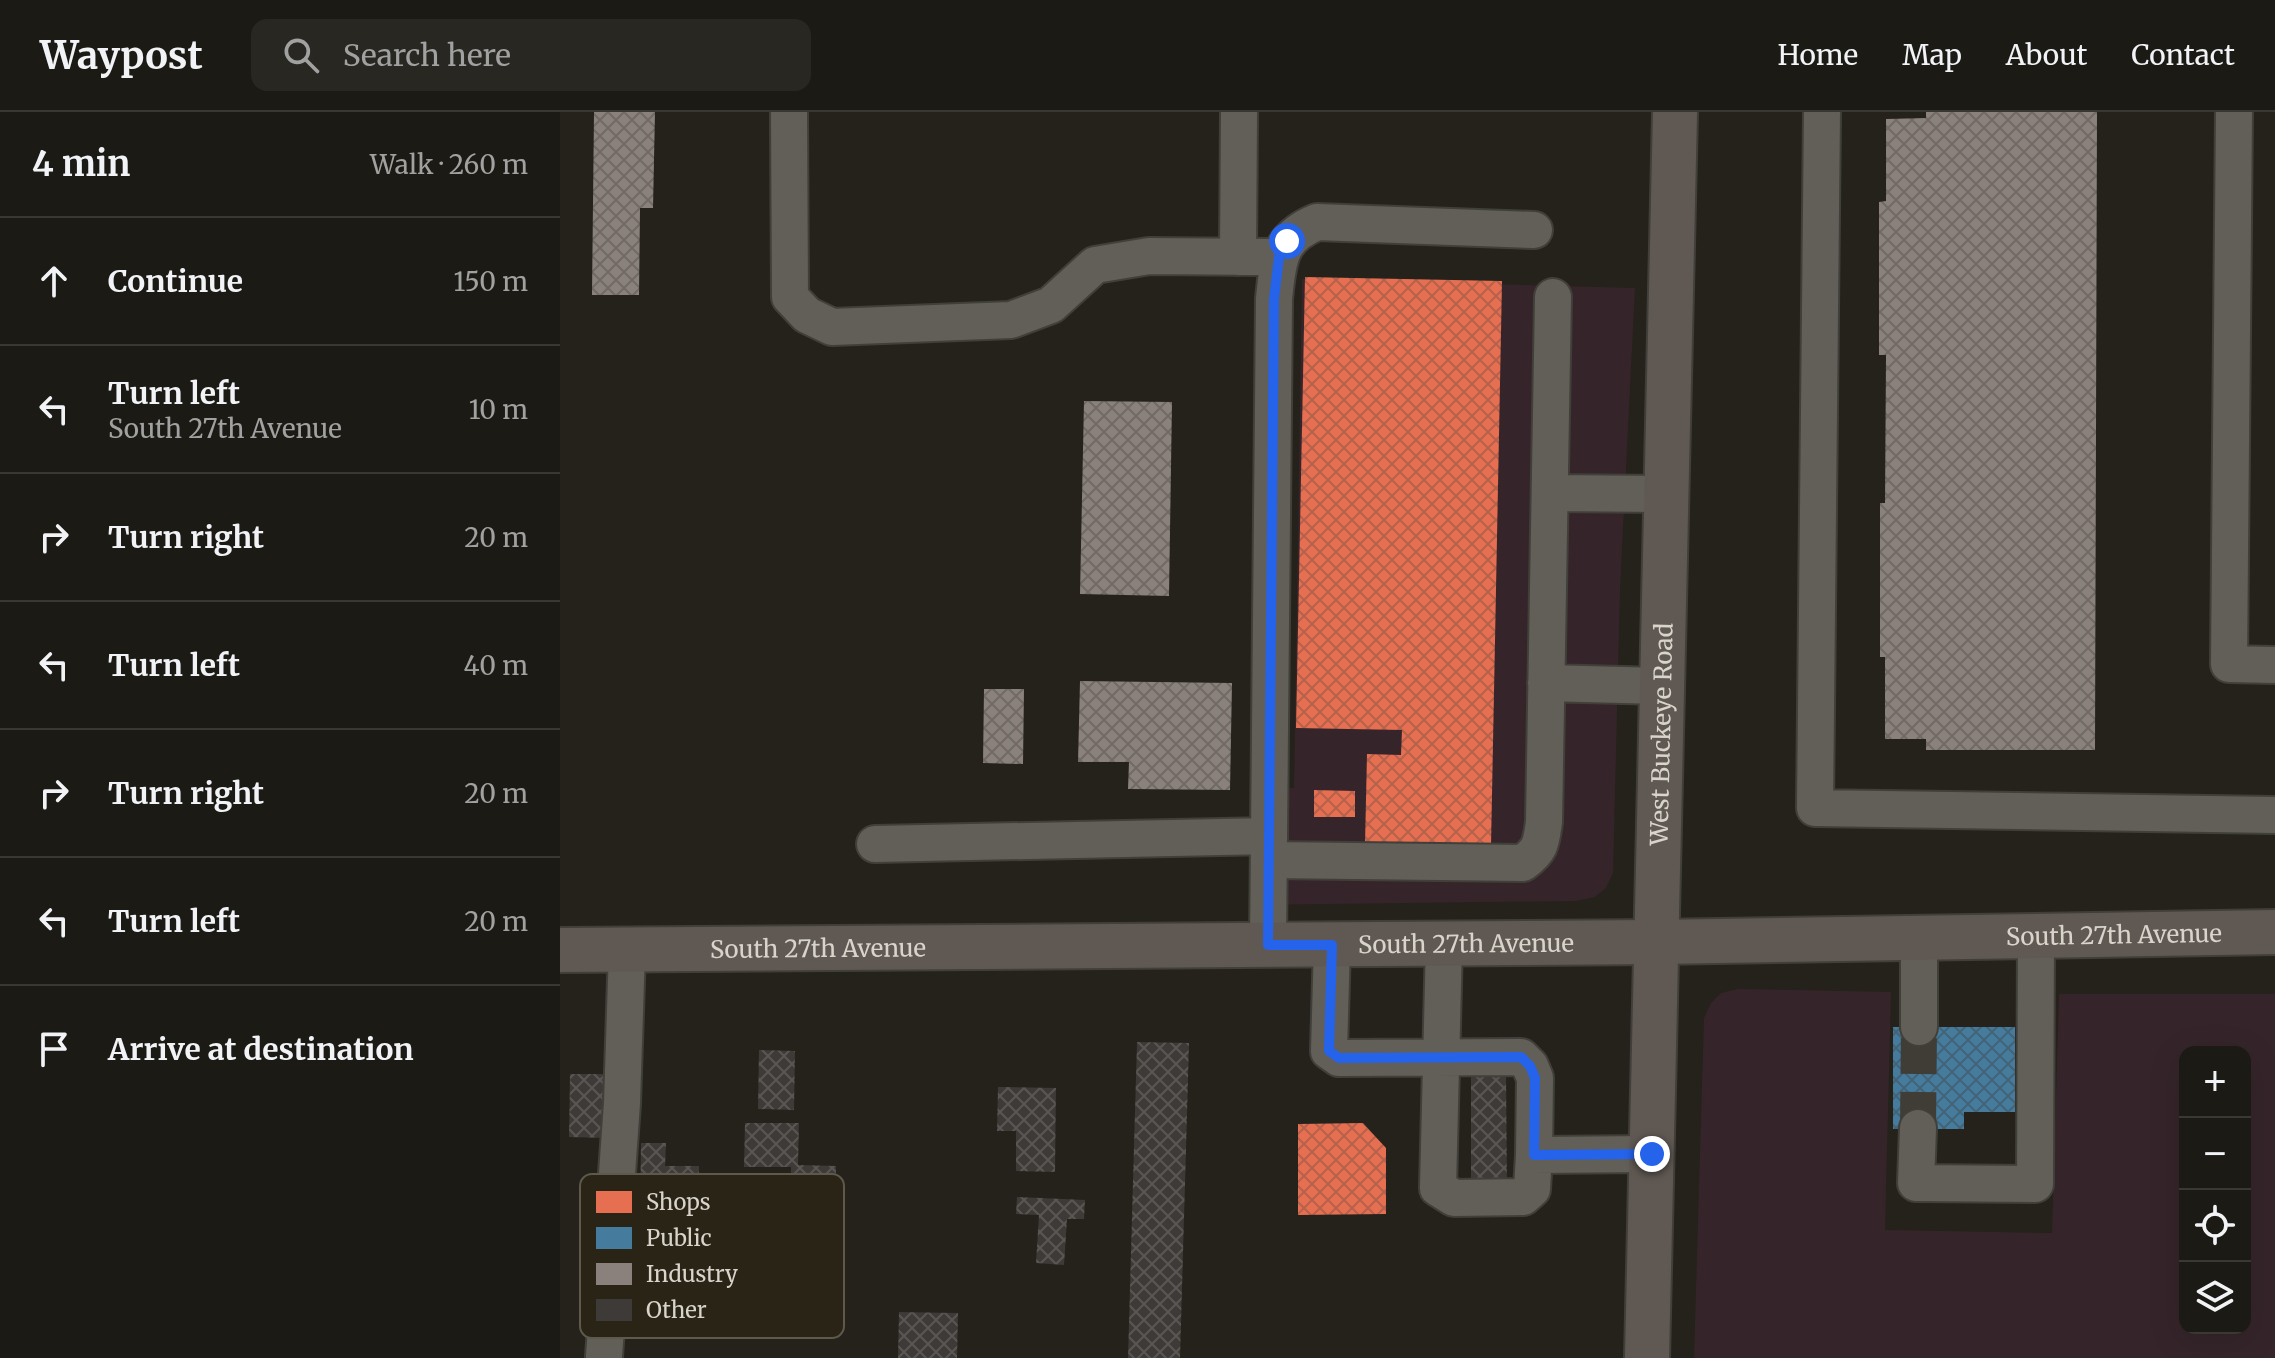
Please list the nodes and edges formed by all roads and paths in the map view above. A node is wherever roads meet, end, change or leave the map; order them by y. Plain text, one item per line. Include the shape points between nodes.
1 (789, 112) edge
2 (1239, 112) edge
3 (1675, 112) edge
4 (1822, 112) edge
5 (2234, 112) edge
6 (1534, 230) dead end
7 (1238, 257) junction
8 (1279, 257) junction
9 (1553, 297) dead end
10 (1550, 493) junction
11 (1665, 494) junction
12 (2275, 665) edge
13 (1546, 683) junction
14 (1661, 686) junction
15 (2275, 815) edge
16 (875, 844) dead end
17 (1269, 848) junction
18 (2275, 932) edge
19 (2036, 935) junction
20 (1919, 937) junction
21 (1656, 942) junction
22 (1444, 943) junction
23 (1268, 945) junction
24 (1332, 945) junction
25 (560, 950) edge
26 (627, 950) junction
27 (1919, 1027) tunnel mouth
28 (1441, 1056) junction
29 (1918, 1128) tunnel mouth
30 (1652, 1154) junction
31 (1534, 1155) junction
32 (617, 1174) edge
33 (605, 1338) edge
34 (604, 1356) dead end
35 (1647, 1358) edge

1 - 7 lane via 790,297 807,315 832,327 1011,320 1051,305 1095,265 1149,256
2 - 7 lane
3 - 11 main road, West Buckeye Road
4 - 15 lane via 1815,808
5 - 12 lane via 2229,664
6 - 8 lane via 1317,222 1287,241
7 - 8 lane
8 - 17 lane via 1274,299
9 - 10 lane
10 - 11 lane
10 - 13 lane
11 - 14 main road, West Buckeye Road
13 - 14 lane
13 - 17 lane via 1544,822 1541,843 1523,863
14 - 21 main road, West Buckeye Road
16 - 17 lane
17 - 23 lane
18 - 19 main road, South 27th Avenue
19 - 20 main road, South 27th Avenue
19 - 29 lane via 2035,1184 1916,1183
20 - 21 main road, South 27th Avenue
20 - 27 lane
21 - 22 main road, South 27th Avenue
21 - 30 main road, West Buckeye Road
22 - 24 main road, South 27th Avenue
22 - 28 lane
23 - 24 main road, South 27th Avenue
23 - 26 main road, South 27th Avenue
24 - 28 lane via 1329,1051 1339,1058
25 - 26 main road, South 27th Avenue
26 - 32 lane
28 - 31 lane via 1521,1057 1530,1066 1535,1078
28 - 31 lane via 1438,1188 1454,1198 1523,1197 1532,1189
30 - 31 lane
30 - 35 main road, West Buckeye Road
33 - 34 lane

